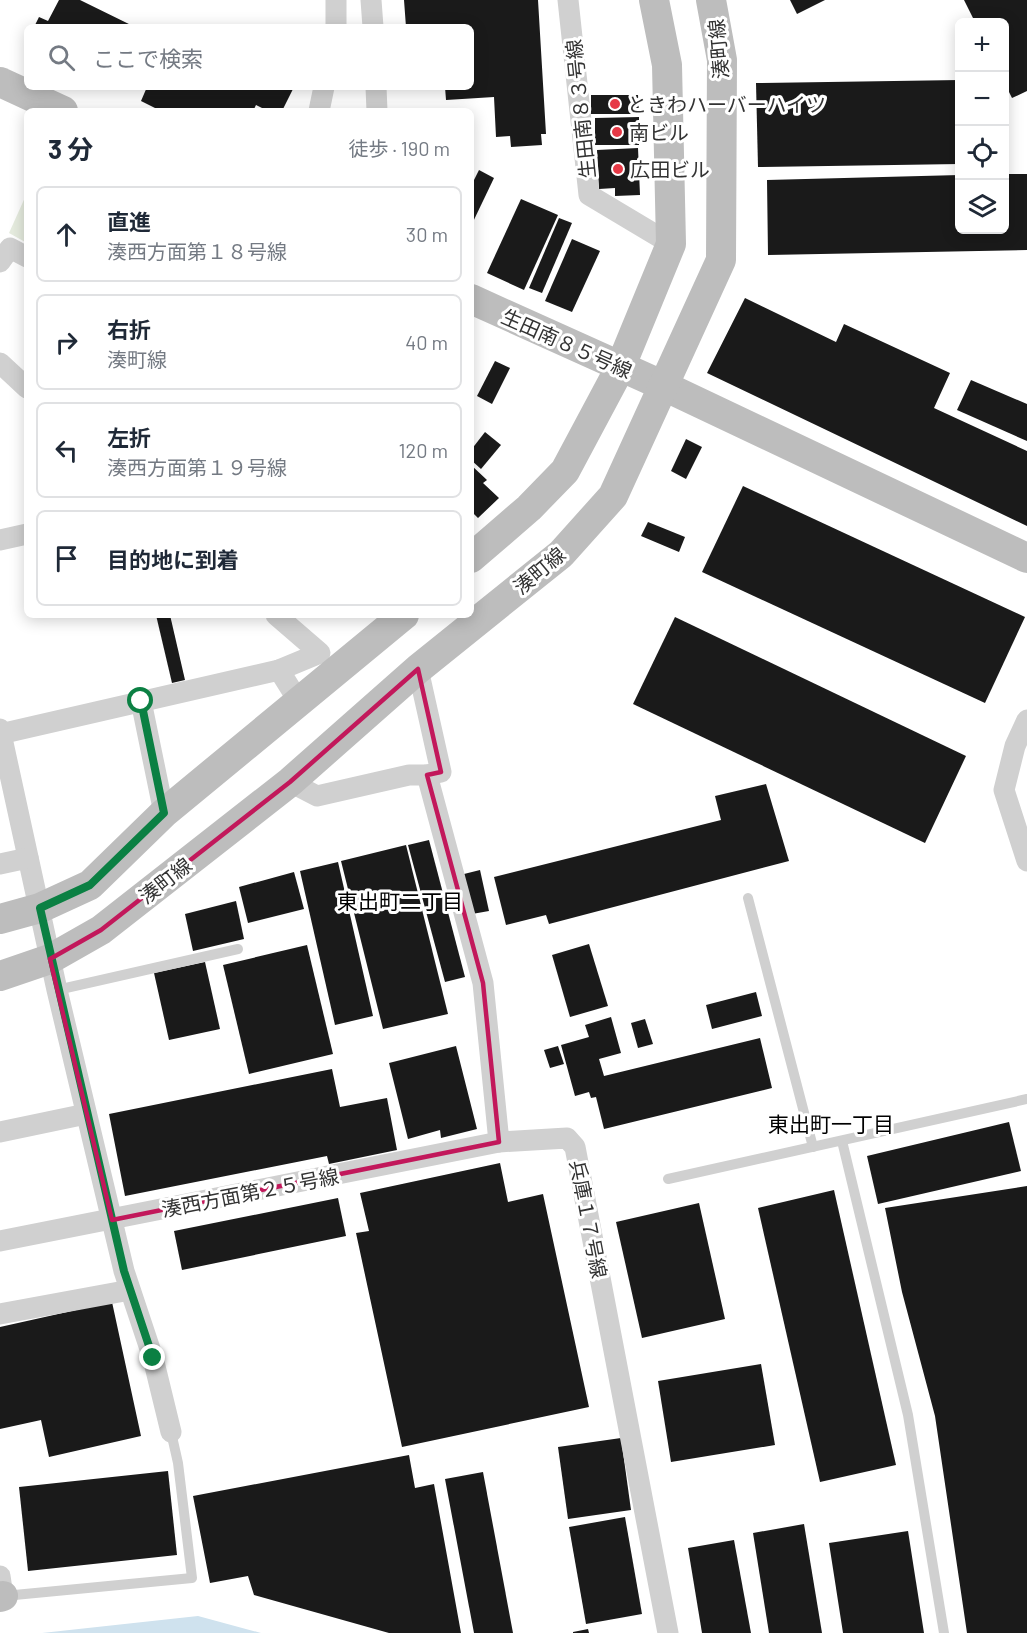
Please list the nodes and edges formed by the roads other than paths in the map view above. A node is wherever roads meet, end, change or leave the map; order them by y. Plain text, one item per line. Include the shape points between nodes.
1 (336, 0) edge
2 (371, 0) edge
3 (568, 0) edge
4 (654, 0) edge
5 (711, 0) edge
6 (336, 24) edge
7 (373, 24) edge
8 (0, 81) edge
9 (323, 90) edge
10 (376, 90) edge
11 (57, 108) edge
12 (320, 108) edge
13 (377, 108) edge
14 (671, 244) junction
15 (474, 300) edge
16 (0, 363) edge
17 (620, 368) junction
18 (24, 385) edge
19 (664, 386) junction
20 (24, 535) edge
21 (0, 540) edge
22 (474, 555) edge
23 (1027, 558) edge
24 (279, 618) edge
25 (400, 618) edge
26 (418, 669) junction
27 (279, 670) junction
28 (141, 701) junction
29 (299, 702) junction
30 (1027, 720) edge
31 (0, 732) edge
32 (427, 775) junction
33 (290, 782) junction
34 (164, 813) junction
35 (28, 858) junction
36 (1027, 861) edge
37 (0, 864) edge
38 (748, 898) dead end
39 (40, 908) junction
40 (0, 919) edge
41 (238, 949) dead end
42 (50, 959) junction
43 (0, 962) edge
44 (0, 976) edge
45 (57, 990) junction
46 (1027, 1099) edge
47 (86, 1114) junction
48 (0, 1132) edge
49 (842, 1141) junction
50 (499, 1142) junction
51 (813, 1147) junction
52 (668, 1179) dead end
53 (112, 1220) junction
54 (0, 1241) edge
55 (130, 1290) junction
56 (0, 1314) edge
57 (171, 1432) joint
58 (1, 1590) edge
59 (668, 1633) edge
60 (944, 1633) edge

1 - 6 street
2 - 7 street
3 - 14 street, 生田南８３号線 via 590,195
4 - 14 street via 667,65
5 - 19 street, 湊町線 via 722,60 721,260
8 - 11 street
9 - 12 street
10 - 13 street
14 - 17 street
15 - 17 street, 生田南８５号線
16 - 18 street
17 - 19 street, 生田南８５号線
17 - 22 street via 565,471
19 - 23 street, 生田南８５号線
19 - 26 street, 湊町線 via 613,496 561,554
20 - 21 street
24 - 27 street via 320,653
25 - 29 street
26 - 32 street via 441,772
26 - 33 street, 湊町線
27 - 28 street
27 - 29 street
28 - 31 street
28 - 34 street
29 - 34 street
30 - 36 street via 1015,746 1004,790
31 - 35 street
32 - 33 street via 409,775 317,796
32 - 50 street via 483,983
33 - 42 street, 湊町線 via 101,930
34 - 39 street via 90,885
35 - 37 street
35 - 39 street
38 - 51 lane
39 - 40 street
39 - 42 street
41 - 45 lane
42 - 43 street, 湊町線
42 - 44 street, 湊町線
42 - 45 street
45 - 47 street
46 - 49 lane
47 - 48 street
47 - 53 street
49 - 51 lane
49 - 60 lane via 908,1415
50 - 53 street, 湊西方面第２５号線
50 - 59 street, 兵庫１７号線 via 567,1138 575,1147
51 - 52 lane
53 - 54 street, 湊西方面第２５号線
53 - 55 street
55 - 56 street
55 - 57 street via 153,1358
57 - 58 lane via 192,1578

